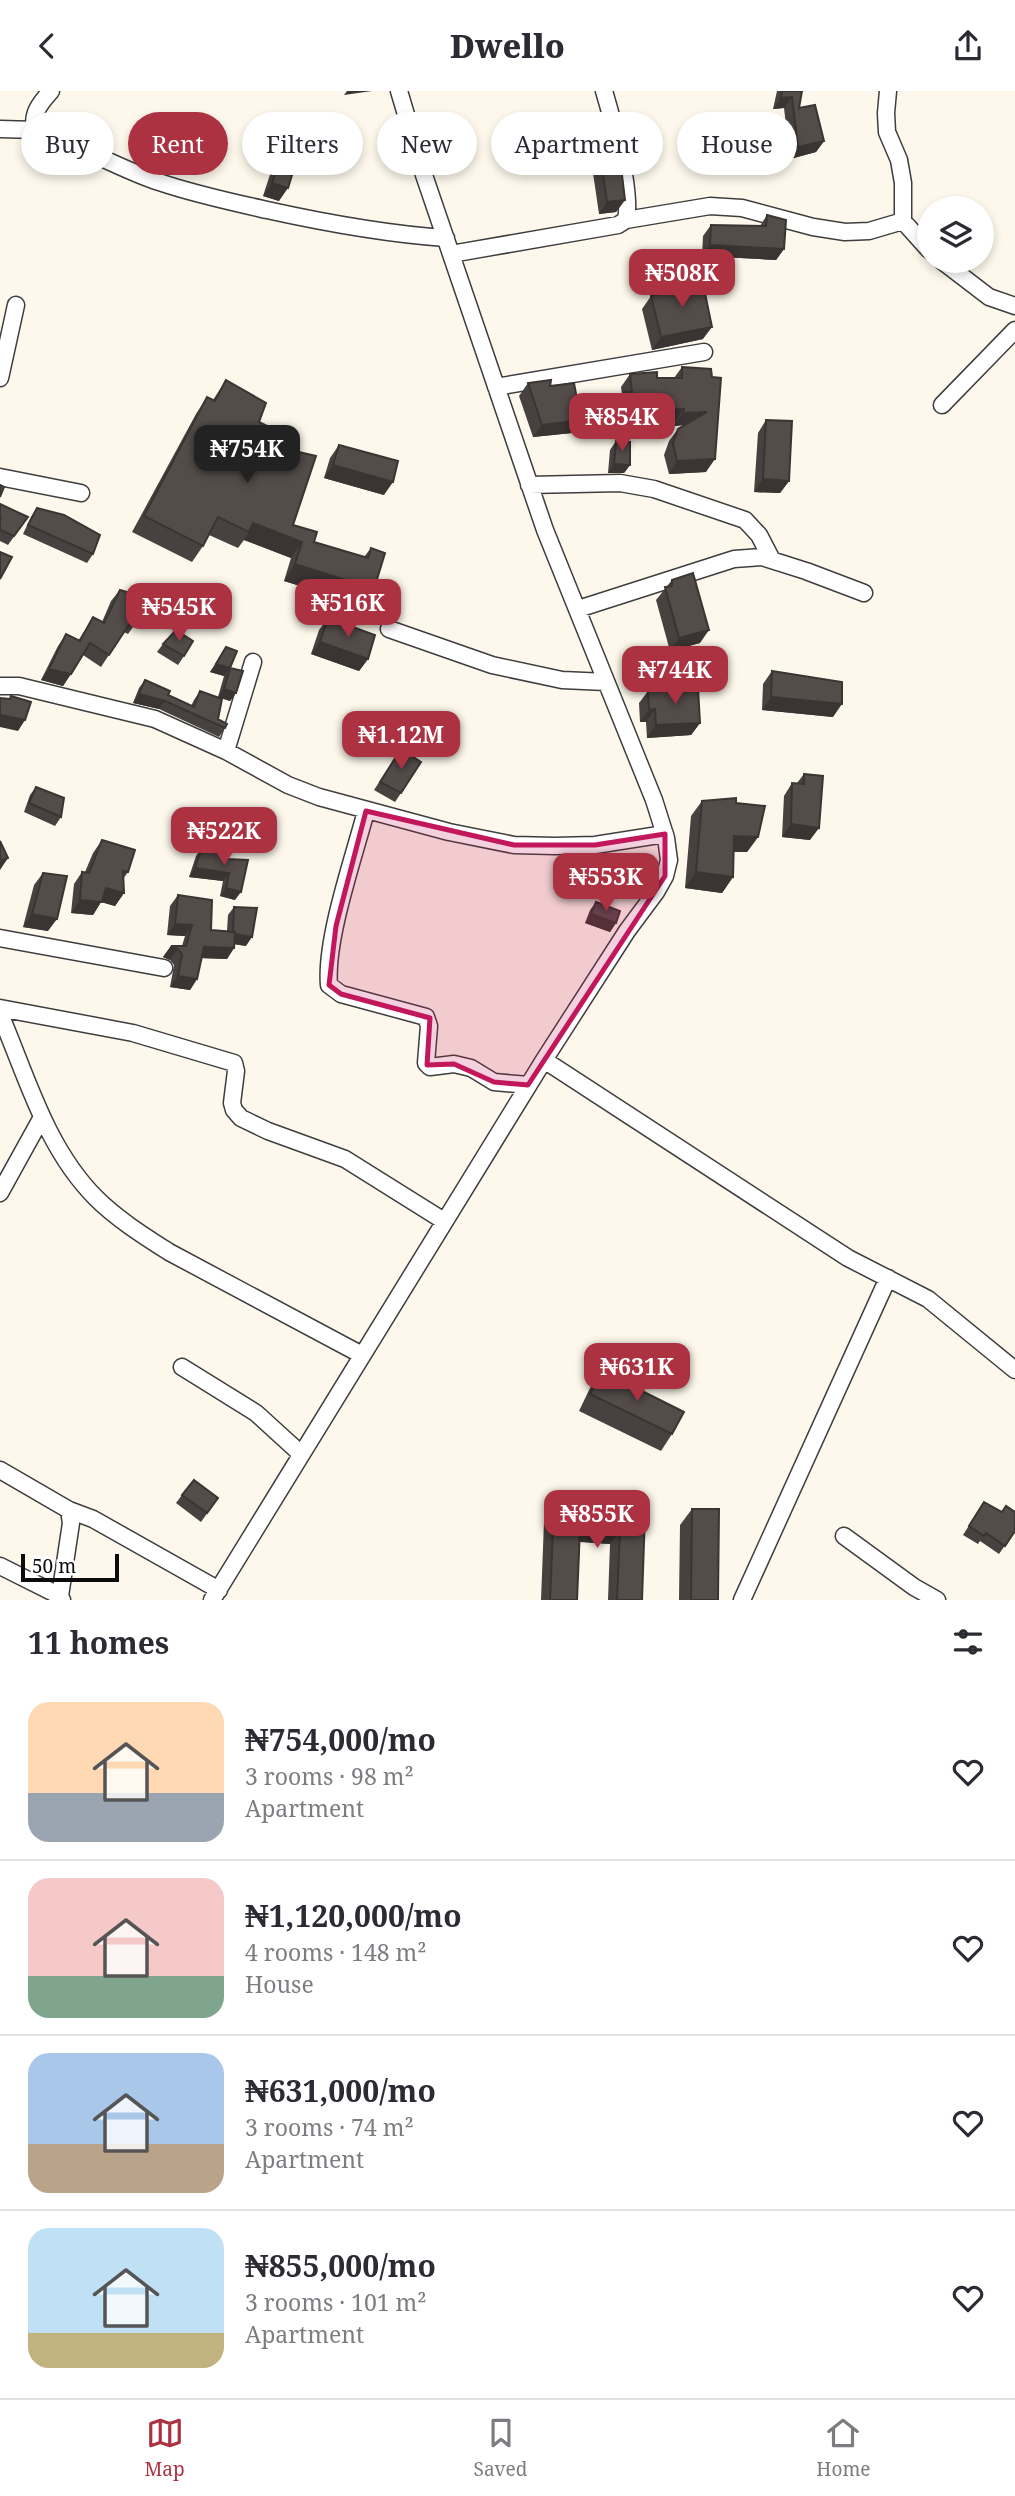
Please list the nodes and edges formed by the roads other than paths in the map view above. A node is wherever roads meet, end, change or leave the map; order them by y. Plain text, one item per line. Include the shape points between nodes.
1 (51, 91) edge
2 (399, 91) edge
3 (604, 91) edge
4 (888, 91) edge
5 (35, 112) edge
6 (0, 129) edge
7 (21, 130) edge
8 (114, 163) edge
9 (626, 220) junction
10 (903, 221) junction
11 (446, 237) junction
12 (917, 237) edge
13 (451, 254) junction
14 (958, 273) edge
15 (16, 305) dead end
16 (1015, 306) edge
17 (1015, 330) edge
18 (704, 352) dead end
19 (0, 378) edge
20 (496, 387) junction
21 (942, 405) dead end
22 (0, 477) edge
23 (529, 485) junction
24 (81, 493) dead end
25 (772, 560) junction
26 (864, 593) dead end
27 (578, 609) junction
28 (389, 629) dead end
29 (253, 662) dead end
30 (606, 682) junction
31 (0, 686) edge
32 (226, 751) junction
33 (366, 811) junction
34 (665, 834) junction
35 (0, 938) edge
36 (164, 968) dead end
37 (0, 1008) edge
38 (0, 1014) edge
39 (544, 1060) junction
40 (528, 1085) junction
41 (42, 1117) junction
42 (0, 1193) edge
43 (444, 1221) junction
44 (888, 1278) junction
45 (362, 1355) junction
46 (182, 1367) dead end
47 (1015, 1370) edge
48 (301, 1454) junction
49 (0, 1470) edge
50 (69, 1510) junction
51 (844, 1536) dead end
52 (0, 1566) edge
53 (216, 1595) edge
54 (61, 1598) edge
55 (742, 1600) edge
56 (937, 1600) edge

1 - 5 street
2 - 11 street
3 - 9 street via 625,189
4 - 10 street via 887,132 900,160
6 - 7 street
8 - 11 street via 162,183 320,223
9 - 10 street via 710,206 742,208 845,232
9 - 13 street
10 - 12 street
11 - 13 street
13 - 20 street
14 - 16 street via 989,297
15 - 19 street
17 - 21 street
18 - 20 street
20 - 23 street
22 - 24 street
23 - 25 street via 620,483 665,493 745,520
23 - 27 street
25 - 26 street
25 - 27 street via 734,559
27 - 30 street
28 - 30 street via 517,671
29 - 32 street
30 - 34 street
31 - 32 street via 19,686 155,719
32 - 33 street via 288,785
33 - 34 street via 514,845 595,845
33 - 40 street via 336,926 329,985 341,994 426,1017 426,1063 430,1067 454,1064 494,1082
34 - 39 street via 668,860 656,893
35 - 36 street
37 - 43 street via 134,1033 234,1063 232,1103 241,1118 345,1159
38 - 41 street
39 - 40 street
39 - 44 street via 848,1258
40 - 43 street
41 - 42 street
41 - 45 street via 78,1179 139,1233
43 - 45 street
44 - 47 street via 928,1299
44 - 55 street
45 - 48 street
46 - 48 street via 256,1413
48 - 53 street
49 - 50 street
50 - 53 street via 93,1518
50 - 54 street
51 - 56 street
52 - 54 street

